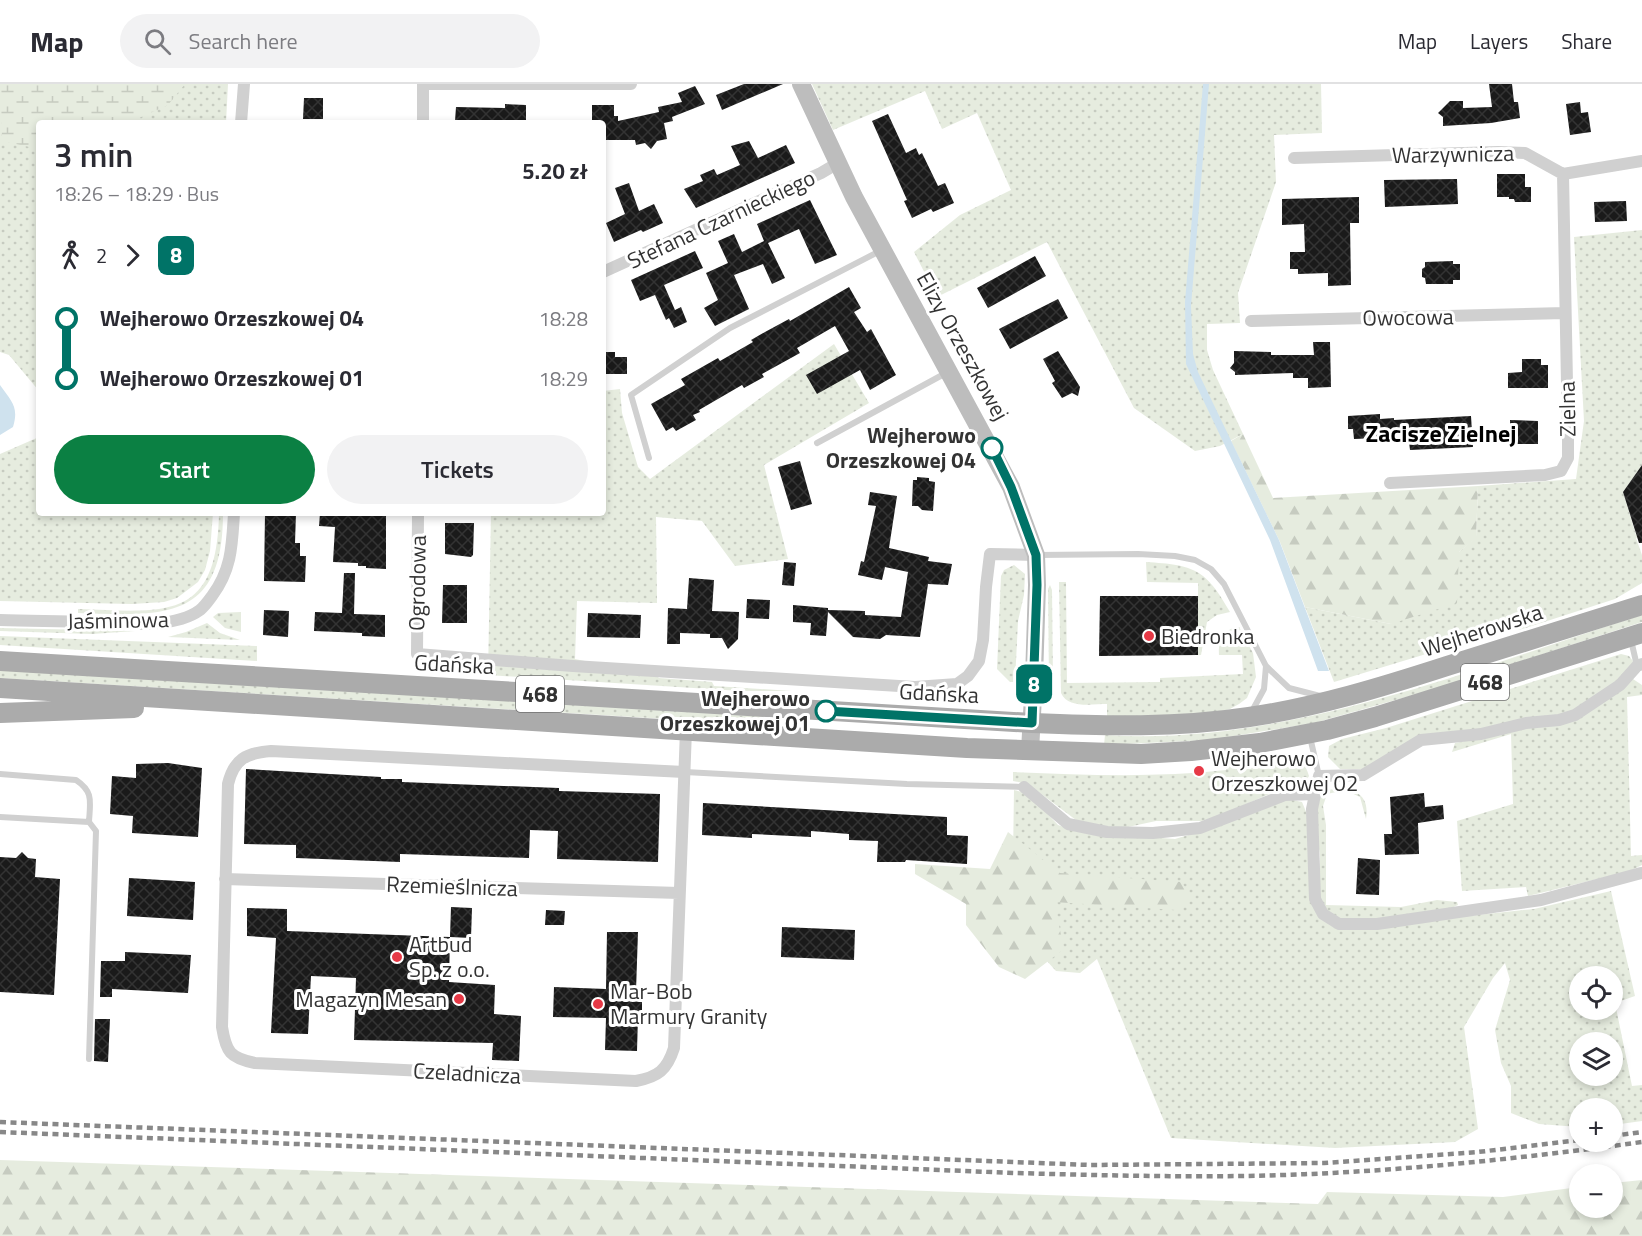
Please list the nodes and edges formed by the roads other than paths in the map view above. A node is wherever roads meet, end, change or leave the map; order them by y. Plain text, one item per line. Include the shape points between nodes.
1 (244, 84) edge
2 (423, 84) edge
3 (631, 84) edge
4 (801, 84) edge
5 (241, 120) edge
6 (423, 120) edge
7 (1294, 158) dead end
8 (1642, 161) edge
9 (838, 163) junction
10 (1563, 174) junction
11 (883, 249) junction
12 (606, 271) edge
13 (1565, 313) junction
14 (1251, 321) dead end
15 (949, 371) junction
16 (817, 443) dead end
17 (649, 458) dead end
18 (1390, 483) dead end
19 (234, 516) edge
20 (418, 516) edge
21 (1036, 555) junction
22 (1642, 605) edge
23 (0, 620) edge
24 (1636, 634) edge
25 (0, 661) edge
26 (1640, 665) edge
27 (1266, 666) junction
28 (0, 688) edge
29 (1335, 700) junction
30 (247, 704) junction
31 (0, 713) edge
32 (1248, 718) junction
33 (1032, 723) junction
34 (686, 730) junction
35 (1318, 732) junction
36 (1030, 751) junction
37 (684, 772) junction
38 (0, 774) edge
39 (1318, 776) junction
40 (1024, 787) joint
41 (1315, 794) junction
42 (0, 817) edge
43 (89, 822) junction
44 (1642, 873) edge
45 (225, 879) junction
46 (679, 893) junction
47 (89, 1059) dead end

1 - 5 street
2 - 3 street
2 - 6 street
4 - 9 street, Elizy Orzeszkowej
7 - 10 street, Warzywnicza via 1525,153
8 - 10 street
9 - 11 street, Elizy Orzeszkowej
9 - 12 street, Stefana Czarnieckiego
10 - 13 street, Zielna
11 - 15 street, Elizy Orzeszkowej
11 - 17 lane via 730,328 631,395
13 - 14 street, Owocowa
13 - 18 street, Zielna via 1568,458 1561,471
15 - 16 lane
15 - 21 street, Elizy Orzeszkowej via 1011,487
19 - 23 street, Jaśminowa via 227,571 201,609 185,618 135,623
20 - 21 street, Ogrodowa via 417,654 562,665 915,687 957,684 979,661 990,554
21 - 27 lane via 1175,555 1195,560 1211,569 1224,584
21 - 33 street, Elizy Orzeszkowej
22 - 29 main road, Wejherowska / 468
24 - 26 lane
24 - 35 main road, 468
25 - 33 main road, Gdańska / 468
26 - 39 street via 1620,685 1575,715 1481,734 1421,740 1363,775
27 - 29 lane via 1289,688
27 - 32 lane via 1264,689
28 - 30 main road, 468
29 - 32 main road, Gdańska / 468
30 - 31 main road
30 - 34 main road, 468
32 - 33 main road, Gdańska / 468 via 1149,726
33 - 36 street, Elizy Orzeszkowej
34 - 36 main road, 468
34 - 37 street, Czeladnicza
35 - 36 main road, 468 via 1191,751
35 - 39 lane
37 - 40 lane
37 - 45 street, Czeladnicza via 256,752 242,758 231,770
37 - 46 street, Czeladnicza
38 - 43 lane via 76,780 89,792
39 - 41 street
40 - 41 street via 1068,824 1107,832 1200,828 1285,795
41 - 44 street via 1315,899 1323,915 1339,924 1377,924 1541,900
42 - 43 lane
43 - 47 lane via 96,831
45 - 46 street, Rzemieślnicza
45 - 46 street, Czeladnicza via 222,1027 230,1054 241,1060 636,1081 661,1071 674,1048

